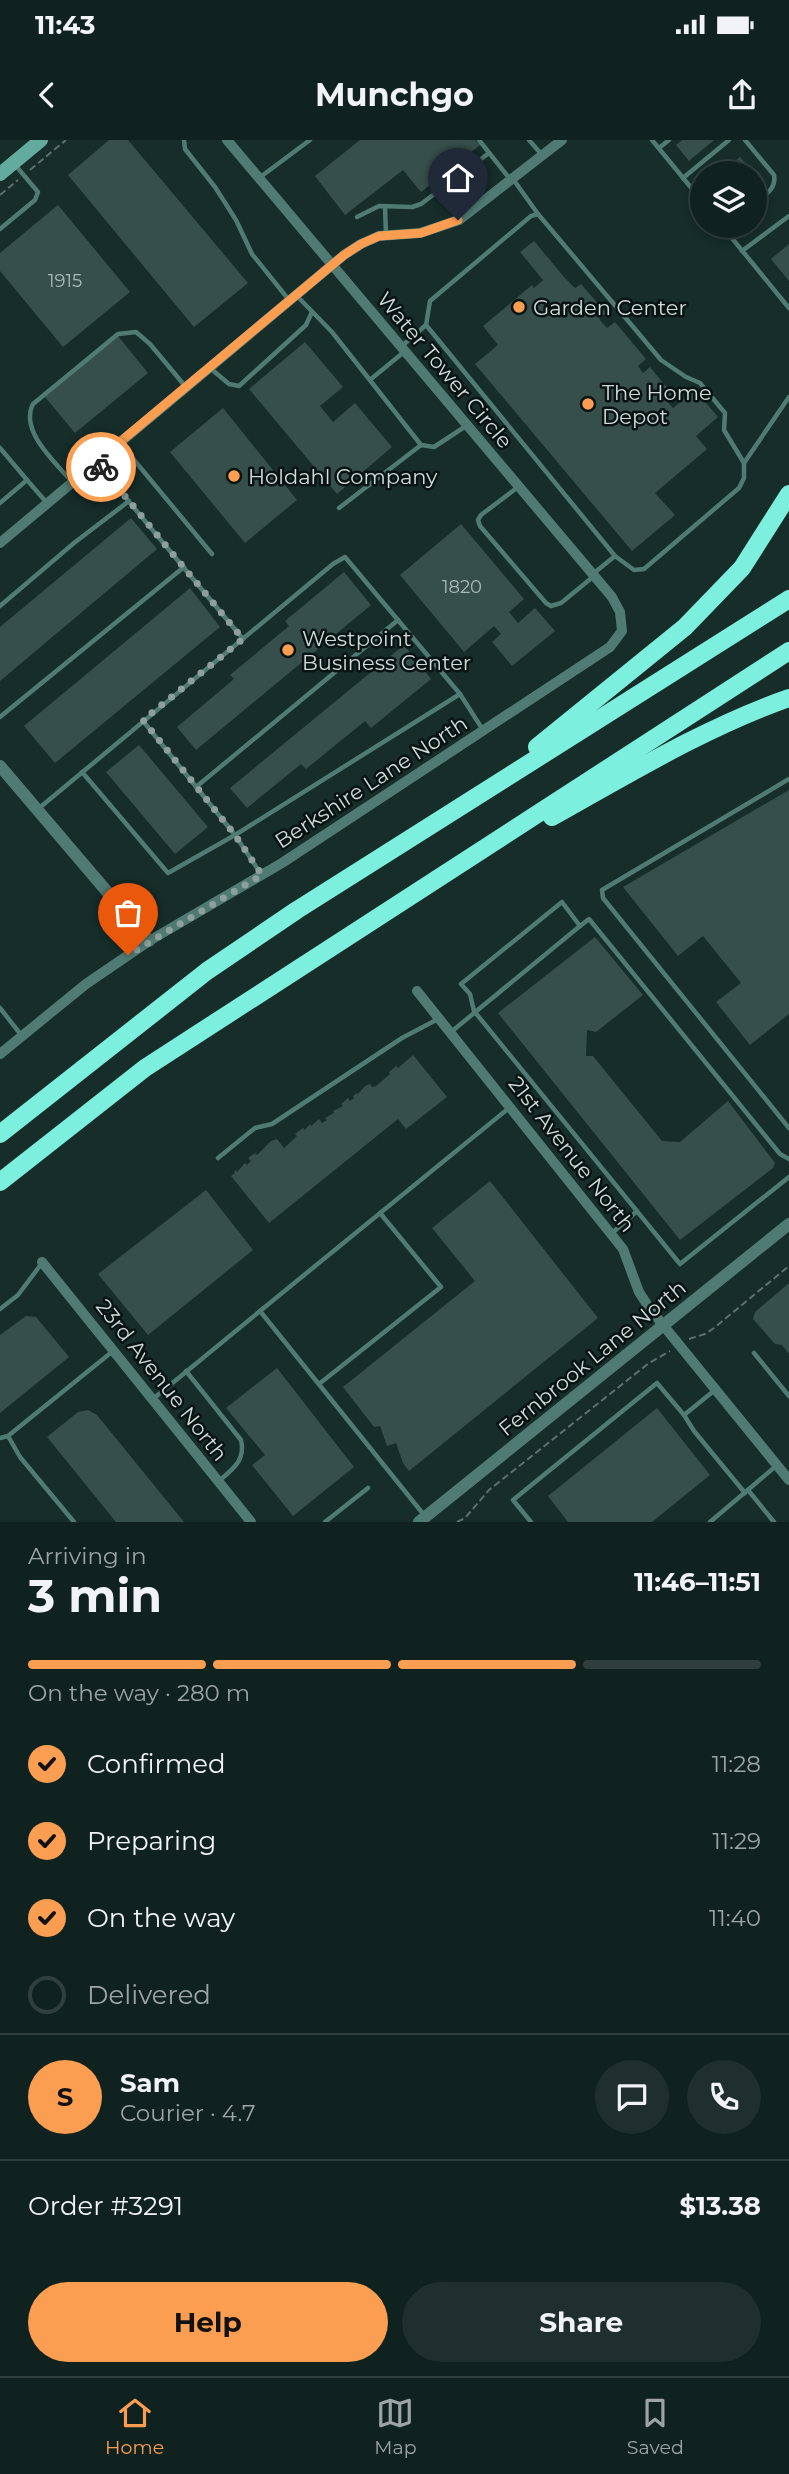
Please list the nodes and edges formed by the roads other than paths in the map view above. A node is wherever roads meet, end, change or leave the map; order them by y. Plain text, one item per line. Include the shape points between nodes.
1 (41, 140) edge
2 (184, 140) edge
3 (227, 140) edge
4 (310, 140) edge
5 (479, 140) edge
6 (529, 140) edge
7 (562, 140) edge
8 (652, 140) edge
9 (669, 140) edge
10 (729, 140) edge
11 (745, 140) edge
12 (659, 148) junction
13 (489, 153) junction
14 (543, 156) junction
15 (762, 161) edge
16 (13, 163) junction
17 (767, 167) edge
18 (0, 174) edge
19 (259, 178) junction
20 (683, 178) junction
21 (511, 179) junction
22 (690, 186) edge
23 (767, 193) edge
24 (385, 206) junction
25 (538, 214) junction
26 (789, 216) edge
27 (357, 217) dead end
28 (0, 229) edge
29 (386, 236) junction
30 (733, 238) edge
31 (742, 251) junction
32 (332, 265) junction
33 (293, 298) junction
34 (789, 308) edge
35 (312, 313) junction
36 (426, 325) junction
37 (402, 349) junction
38 (209, 367) junction
39 (371, 379) junction
40 (186, 387) junction
41 (789, 397) edge
42 (467, 425) junction
43 (119, 442) junction
44 (421, 444) junction
45 (0, 448) edge
46 (96, 462) junction
47 (744, 463) junction
48 (27, 480) junction
49 (72, 482) junction
50 (518, 486) junction
51 (789, 494) edge
52 (129, 501) junction
53 (0, 503) edge
54 (47, 503) junction
55 (340, 508) dead end
56 (0, 543) edge
57 (212, 554) dead end
58 (615, 556) junction
59 (184, 567) junction
60 (593, 575) junction
61 (789, 598) edge
62 (0, 606) edge
63 (398, 620) junction
64 (622, 631) joint
65 (243, 639) junction
66 (789, 651) edge
67 (460, 694) junction
68 (789, 698) edge
69 (0, 717) edge
70 (143, 720) junction
71 (484, 731) junction
72 (0, 766) edge
73 (82, 772) junction
74 (789, 779) edge
75 (196, 787) junction
76 (456, 809) junction
77 (38, 810) junction
78 (235, 835) junction
79 (503, 835) junction
80 (262, 875) junction
81 (580, 926) junction
82 (149, 941) junction
83 (417, 991) dead end
84 (0, 1009) edge
85 (474, 1011) junction
86 (439, 1018) junction
87 (451, 1032) junction
88 (22, 1037) junction
89 (0, 1054) edge
90 (510, 1107) junction
91 (789, 1128) edge
92 (0, 1134) edge
93 (218, 1158) dead end
94 (789, 1159) edge
95 (789, 1177) edge
96 (0, 1182) edge
97 (637, 1211) junction
98 (380, 1213) junction
99 (789, 1224) edge
100 (611, 1234) junction
101 (42, 1262) joint
102 (0, 1309) edge
103 (260, 1311) junction
104 (663, 1325) junction
105 (114, 1350) junction
106 (754, 1353) dead end
107 (186, 1371) junction
108 (319, 1384) junction
109 (715, 1390) junction
110 (789, 1396) edge
111 (153, 1399) junction
112 (684, 1415) junction
113 (8, 1436) junction
114 (0, 1438) edge
115 (777, 1465) junction
116 (789, 1480) edge
117 (219, 1481) junction
118 (368, 1488) dead end
119 (746, 1491) junction
120 (423, 1519) edge
121 (74, 1522) edge
122 (251, 1522) edge
123 (325, 1522) edge
124 (531, 1522) edge
125 (710, 1522) edge
126 (774, 1522) edge

1 - 16 main road
2 - 33 lane via 185,149 215,187 252,254
3 - 19 street, Water Tower Circle
4 - 19 lane
5 - 13 lane
6 - 14 lane
7 - 14 street
8 - 12 lane
9 - 12 lane
10 - 20 lane
11 - 15 lane
12 - 20 lane
13 - 21 lane
13 - 24 lane via 421,204
14 - 21 street
16 - 18 main road
16 - 28 lane via 38,192 35,200
17 - 23 lane via 776,183
19 - 32 street, Water Tower Circle
20 - 22 lane
21 - 25 lane
21 - 29 street via 458,220 421,233
24 - 27 lane
24 - 29 lane
25 - 36 lane via 430,302
25 - 47 lane via 661,360 699,383 725,412 724,430
26 - 31 lane
29 - 32 street via 361,244
30 - 31 lane
31 - 34 lane
32 - 33 street
32 - 37 street, Water Tower Circle
33 - 35 lane
33 - 38 street
35 - 38 lane via 306,325 239,386 229,384
35 - 39 lane
36 - 37 lane
36 - 58 lane
37 - 39 lane
37 - 42 street, Water Tower Circle
38 - 40 street
39 - 44 lane
40 - 43 street
40 - 49 lane via 150,344 136,332 127,332 118,334 33,404 29,424
41 - 47 lane
42 - 44 lane via 440,444
42 - 50 street, Water Tower Circle
43 - 46 street
43 - 57 lane
44 - 55 lane
45 - 48 lane
46 - 49 street
46 - 52 lane
47 - 58 lane via 739,488 643,569 634,570
48 - 53 lane
48 - 54 lane
49 - 54 street
50 - 60 street, Water Tower Circle
50 - 60 lane via 481,515 480,526 551,606 561,603
51 - 76 highway via 743,568 685,627
52 - 59 lane
52 - 62 lane
54 - 56 street
58 - 60 lane
59 - 65 lane
59 - 69 lane
60 - 64 street, Water Tower Circle via 620,612
61 - 76 highway
63 - 65 lane via 345,557
63 - 67 lane
63 - 75 lane
64 - 71 street, Berkshire Lane North via 610,647
65 - 70 lane
66 - 79 highway
67 - 71 lane
67 - 78 lane
68 - 79 highway via 649,762 536,826
70 - 73 lane
70 - 75 lane
71 - 80 street, Berkshire Lane North
72 - 77 street
73 - 77 lane
73 - 78 lane via 168,873
74 - 91 lane via 602,890 603,898
75 - 78 lane
76 - 92 highway via 206,971
77 - 82 street
78 - 80 lane
79 - 96 highway via 145,1068
80 - 82 street, Berkshire Lane North
81 - 85 lane
81 - 85 lane via 562,902 461,984 470,994
81 - 94 lane via 589,919 780,1154
82 - 88 street, Berkshire Lane North via 86,984
83 - 86 street, 21st Avenue North
84 - 88 lane
85 - 87 lane
85 - 97 lane
86 - 87 street, 21st Avenue North
86 - 93 lane via 272,1124 255,1128
87 - 90 street, 21st Avenue North
88 - 89 street, Berkshire Lane North
90 - 98 lane
90 - 100 street, 21st Avenue North
95 - 97 lane via 680,1264
97 - 100 lane
98 - 103 lane
98 - 108 lane via 441,1287
99 - 104 street, Fernbrook Lane North
100 - 104 street, 21st Avenue North via 629,1261 639,1292
101 - 102 lane via 18,1295
101 - 105 street, 23rd Avenue North
103 - 107 lane
103 - 108 lane
104 - 109 street, 21st Avenue North
104 - 120 street, Fernbrook Lane North
105 - 111 street, 23rd Avenue North
105 - 113 lane
106 - 110 lane
107 - 111 lane
107 - 117 lane via 242,1440 241,1458
108 - 120 lane
109 - 112 lane
109 - 115 street, 21st Avenue North
111 - 117 street, 23rd Avenue North
112 - 119 lane
112 - 124 lane via 657,1383 513,1500
113 - 114 lane
113 - 121 lane
115 - 116 street, 21st Avenue North
115 - 119 lane
117 - 122 street, 23rd Avenue North
118 - 123 lane
119 - 125 lane
119 - 126 lane

